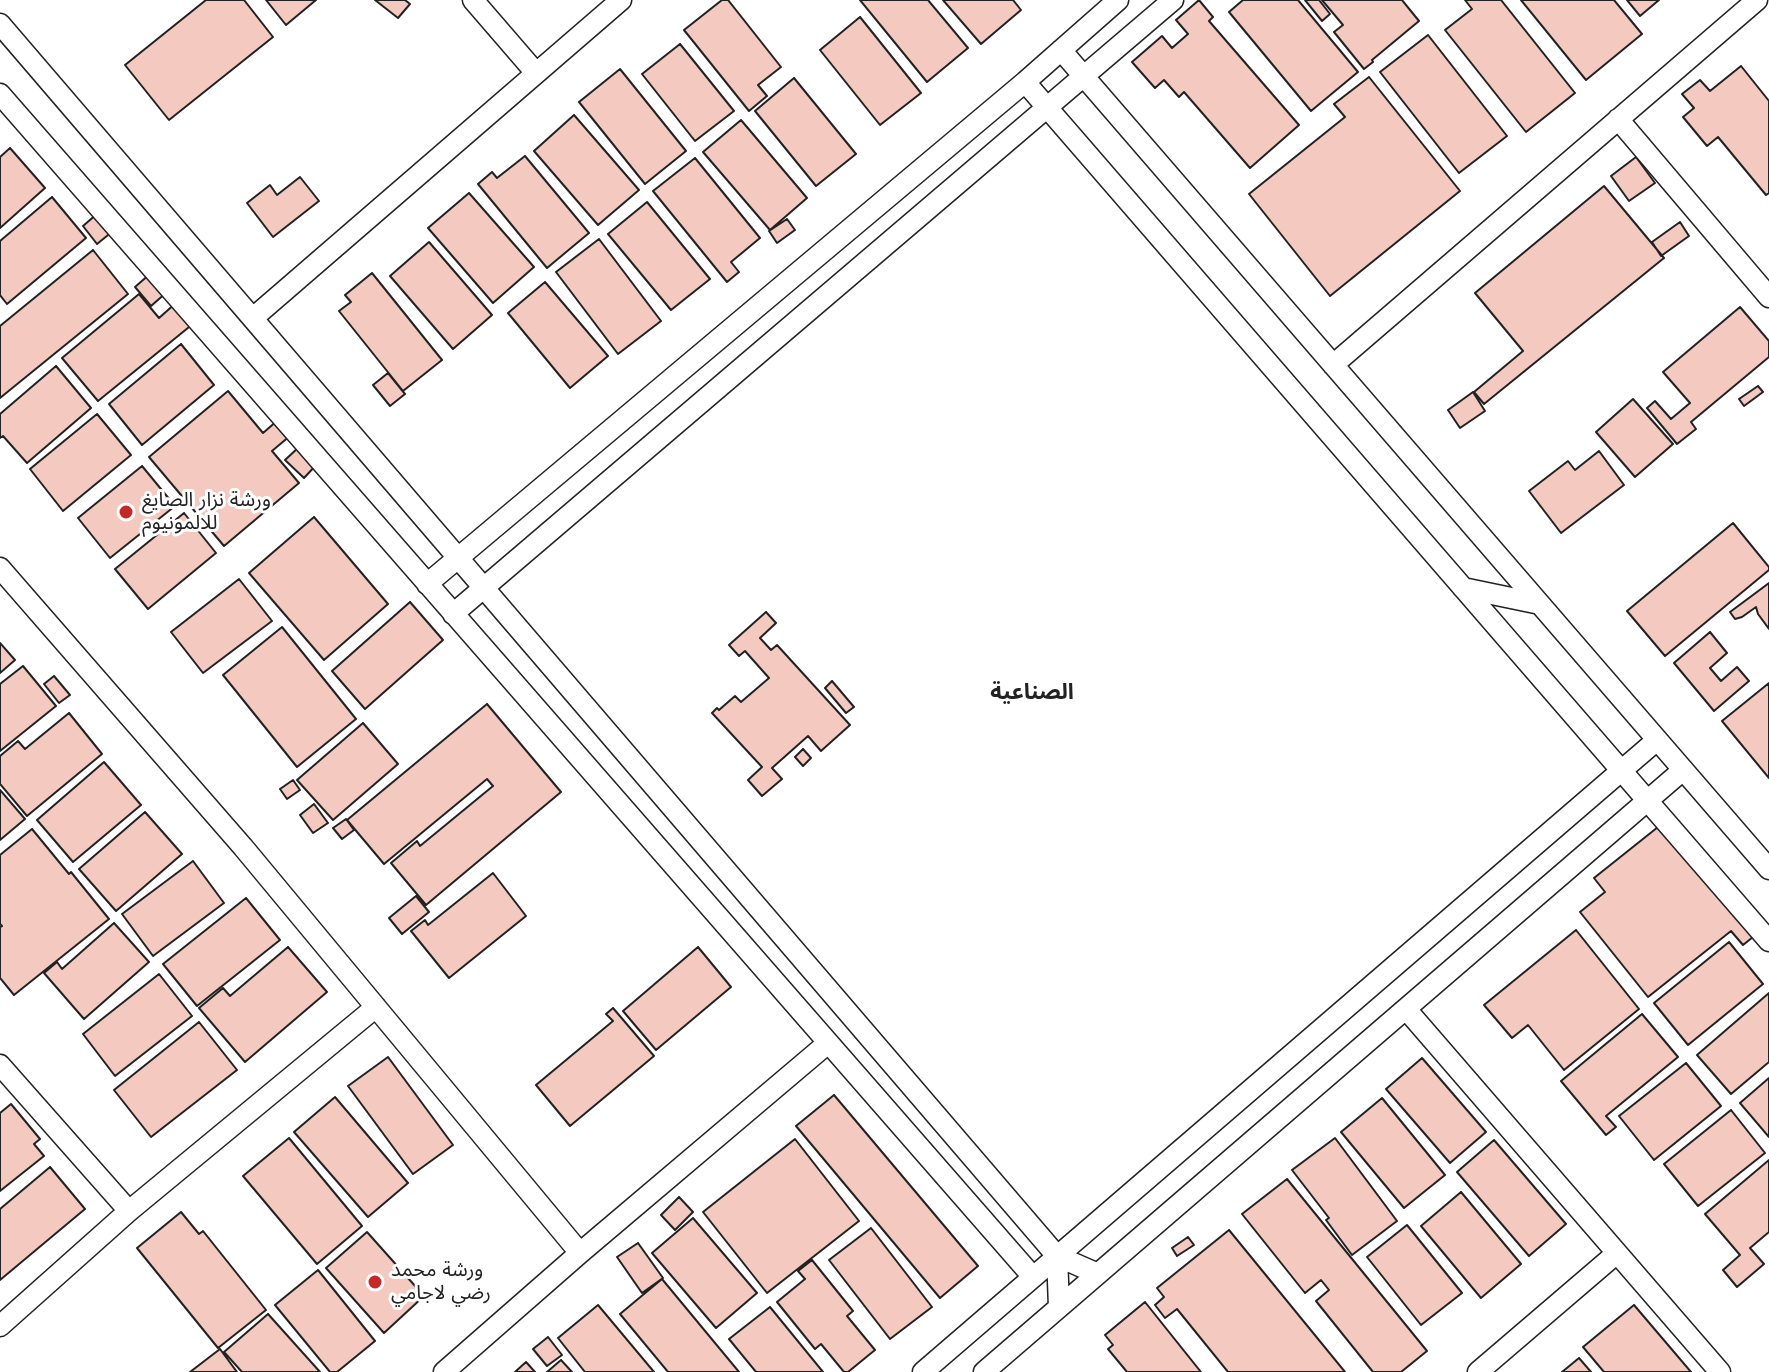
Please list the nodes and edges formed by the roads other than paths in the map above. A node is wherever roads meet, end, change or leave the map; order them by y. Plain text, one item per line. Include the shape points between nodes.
1 (473, 0) edge
2 (621, 0) edge
3 (1118, 0) edge
4 (1173, 0) edge
5 (1757, 0) edge
6 (0, 24) edge
7 (1061, 50) junction
8 (536, 73) junction
9 (1082, 76) junction
10 (1025, 82) junction
11 (0, 94) edge
12 (1047, 106) junction
13 (1618, 119) junction
14 (1769, 297) edge
15 (253, 318) junction
16 (1333, 365) junction
17 (458, 558) junction
18 (0, 568) edge
19 (427, 584) junction
20 (484, 588) junction
21 (1463, 588) junction
22 (1540, 604) junction
23 (453, 614) junction
24 (1657, 740) junction
25 (1621, 770) junction
26 (1683, 770) junction
27 (1647, 800) junction
28 (1769, 869) edge
29 (1769, 941) edge
30 (376, 1007) junction
31 (1406, 1009) junction
32 (828, 1043) junction
33 (0, 1065) edge
34 (129, 1211) junction
35 (580, 1253) junction
36 (1617, 1253) junction
37 (1057, 1256) junction
38 (1098, 1274) junction
39 (1033, 1277) junction
40 (1059, 1307) junction
41 (0, 1326) edge
42 (444, 1372) edge
43 (923, 1372) edge
44 (984, 1372) edge
45 (1478, 1372) edge
46 (1720, 1372) edge

1 - 8 street
2 - 8 street
3 - 7 street
4 - 9 street
5 - 13 street
6 - 15 street
7 - 9 street
7 - 10 street
8 - 15 street
9 - 12 street
9 - 16 street
10 - 12 street
10 - 17 street
11 - 19 street
12 - 20 street
12 - 21 street
13 - 14 street
13 - 16 street
15 - 17 street
16 - 22 street
17 - 19 street
17 - 20 street
18 - 30 street
19 - 23 street
20 - 23 street
20 - 37 street
21 - 22 street
21 - 25 street
22 - 24 street
23 - 32 street
24 - 25 street
24 - 26 street
25 - 27 street
25 - 37 street
26 - 27 street
26 - 28 street
27 - 29 street
27 - 31 street
30 - 34 street
30 - 35 street
31 - 36 street
31 - 38 street
32 - 35 street
32 - 39 street
33 - 34 street
34 - 41 street
35 - 42 street
36 - 45 street
36 - 46 street
37 - 38 street
37 - 39 street
37 - 40 street
38 - 40 street
39 - 43 street
40 - 44 street

